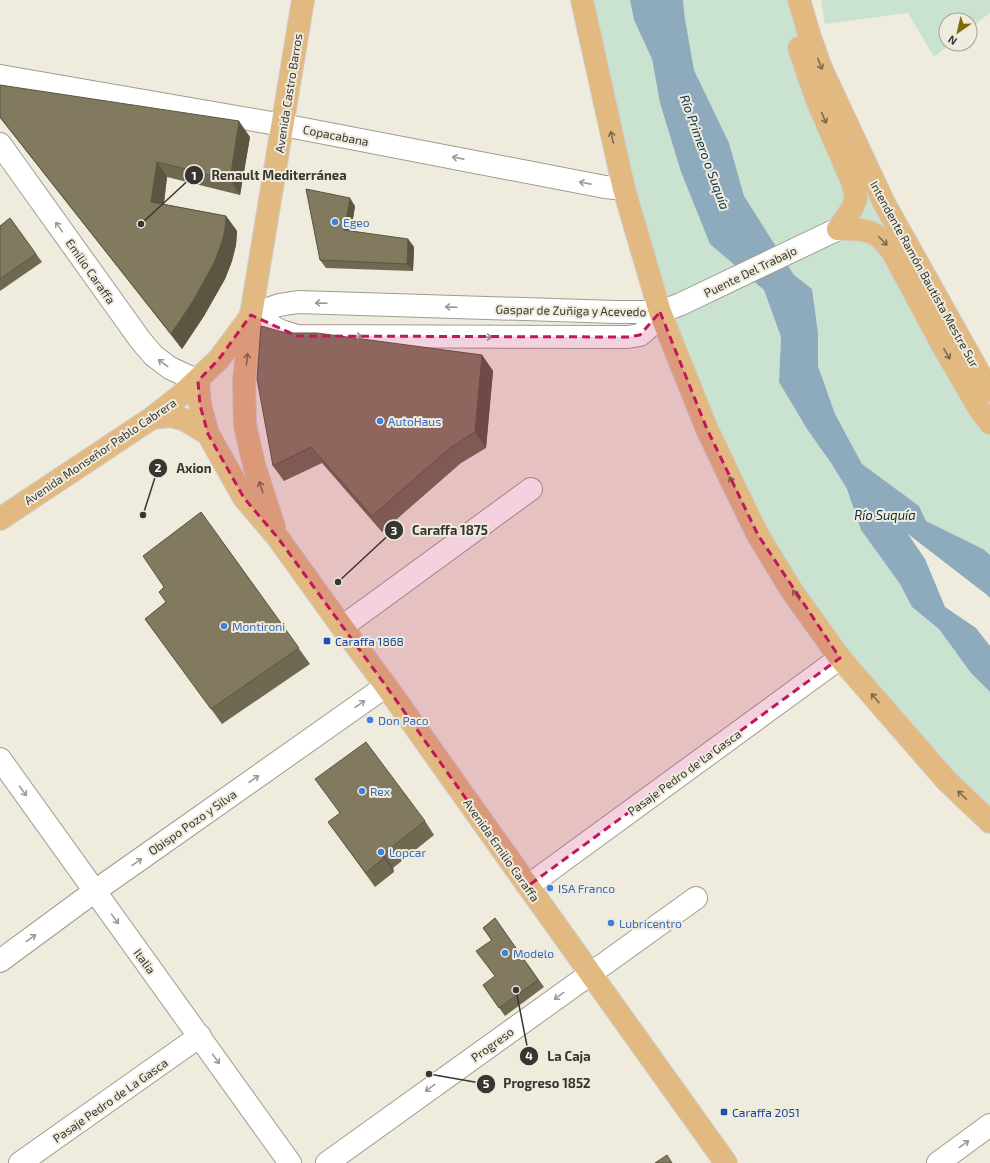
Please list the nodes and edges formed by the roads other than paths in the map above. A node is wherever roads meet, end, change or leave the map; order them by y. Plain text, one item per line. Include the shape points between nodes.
1 (303, 0) edge
2 (582, 0) edge
3 (791, 0) edge
4 (799, 0) edge
5 (0, 76) edge
6 (283, 125) junction
7 (0, 144) edge
8 (624, 189) junction
9 (843, 227) junction
10 (660, 312) junction
11 (251, 315) junction
12 (198, 381) junction
13 (990, 390) edge
14 (152, 418) junction
15 (990, 423) edge
16 (208, 434) junction
17 (531, 489) dead end
18 (0, 519) edge
19 (278, 538) junction
20 (342, 627) junction
21 (840, 658) junction
22 (386, 686) junction
23 (0, 760) edge
24 (990, 822) edge
25 (528, 886) junction
26 (95, 891) junction
27 (696, 898) dead end
28 (0, 961) edge
29 (590, 973) junction
30 (200, 1036) junction
31 (990, 1126) edge
32 (20, 1163) edge
33 (290, 1163) edge
34 (327, 1163) edge
35 (726, 1163) edge
36 (938, 1163) edge

1 - 6 main road, Avenida Castro Barros
8 -> 2 main road
3 -> 9 main road via 797,41 816,98 853,184 856,199
4 -> 13 main road, Intendente Ramón Bautista Mestre Sur via 821,68 884,203
5 - 6 street, Copacabana
8 -> 6 street, Copacabana
6 - 11 main road, Avenida Castro Barros
12 -> 7 street, Emilio Caraffa via 170,368 154,356 141,341
8 - 10 main road
9 - 10 street, Puente Del Trabajo
9 -> 15 main road via 874,233 885,242 944,348
10 -> 11 street, Gaspar de Zuñiga y Acevedo via 298,302 279,305
11 -> 10 street, Gaspar de Zuñiga y Acevedo via 297,336 628,337 640,335
21 -> 10 main road via 792,591 758,535 708,429
11 - 12 main road, Avenida Castro Barros via 219,359
19 -> 11 main road, Avenida Emilio Caraffa via 254,465 245,425 244,381
12 - 14 main road, Avenida Monseñor Pablo Cabrera
12 - 16 main road, Avenida Emilio Caraffa via 200,405
14 - 16 main road via 171,416 185,420
14 - 18 main road, Avenida Monseñor Pablo Cabrera
16 - 19 main road, Avenida Emilio Caraffa via 244,498
17 - 20 street
19 - 20 main road, Avenida Emilio Caraffa
20 - 22 main road, Avenida Emilio Caraffa
24 -> 21 main road via 946,780
21 - 25 street, Pasaje Pedro de La Gasca
22 - 25 main road, Avenida Emilio Caraffa
26 -> 22 street, Obispo Pozo y Silva
23 -> 26 street, Italia
25 - 29 main road, Avenida Emilio Caraffa
28 -> 26 street, Obispo Pozo y Silva
26 -> 30 street, Italia
27 - 29 street, Progreso
29 -> 34 street, Progreso
29 - 35 main road, Avenida Emilio Caraffa
30 - 32 street, Pasaje Pedro de La Gasca
30 -> 33 street, Italia
36 -> 31 street

